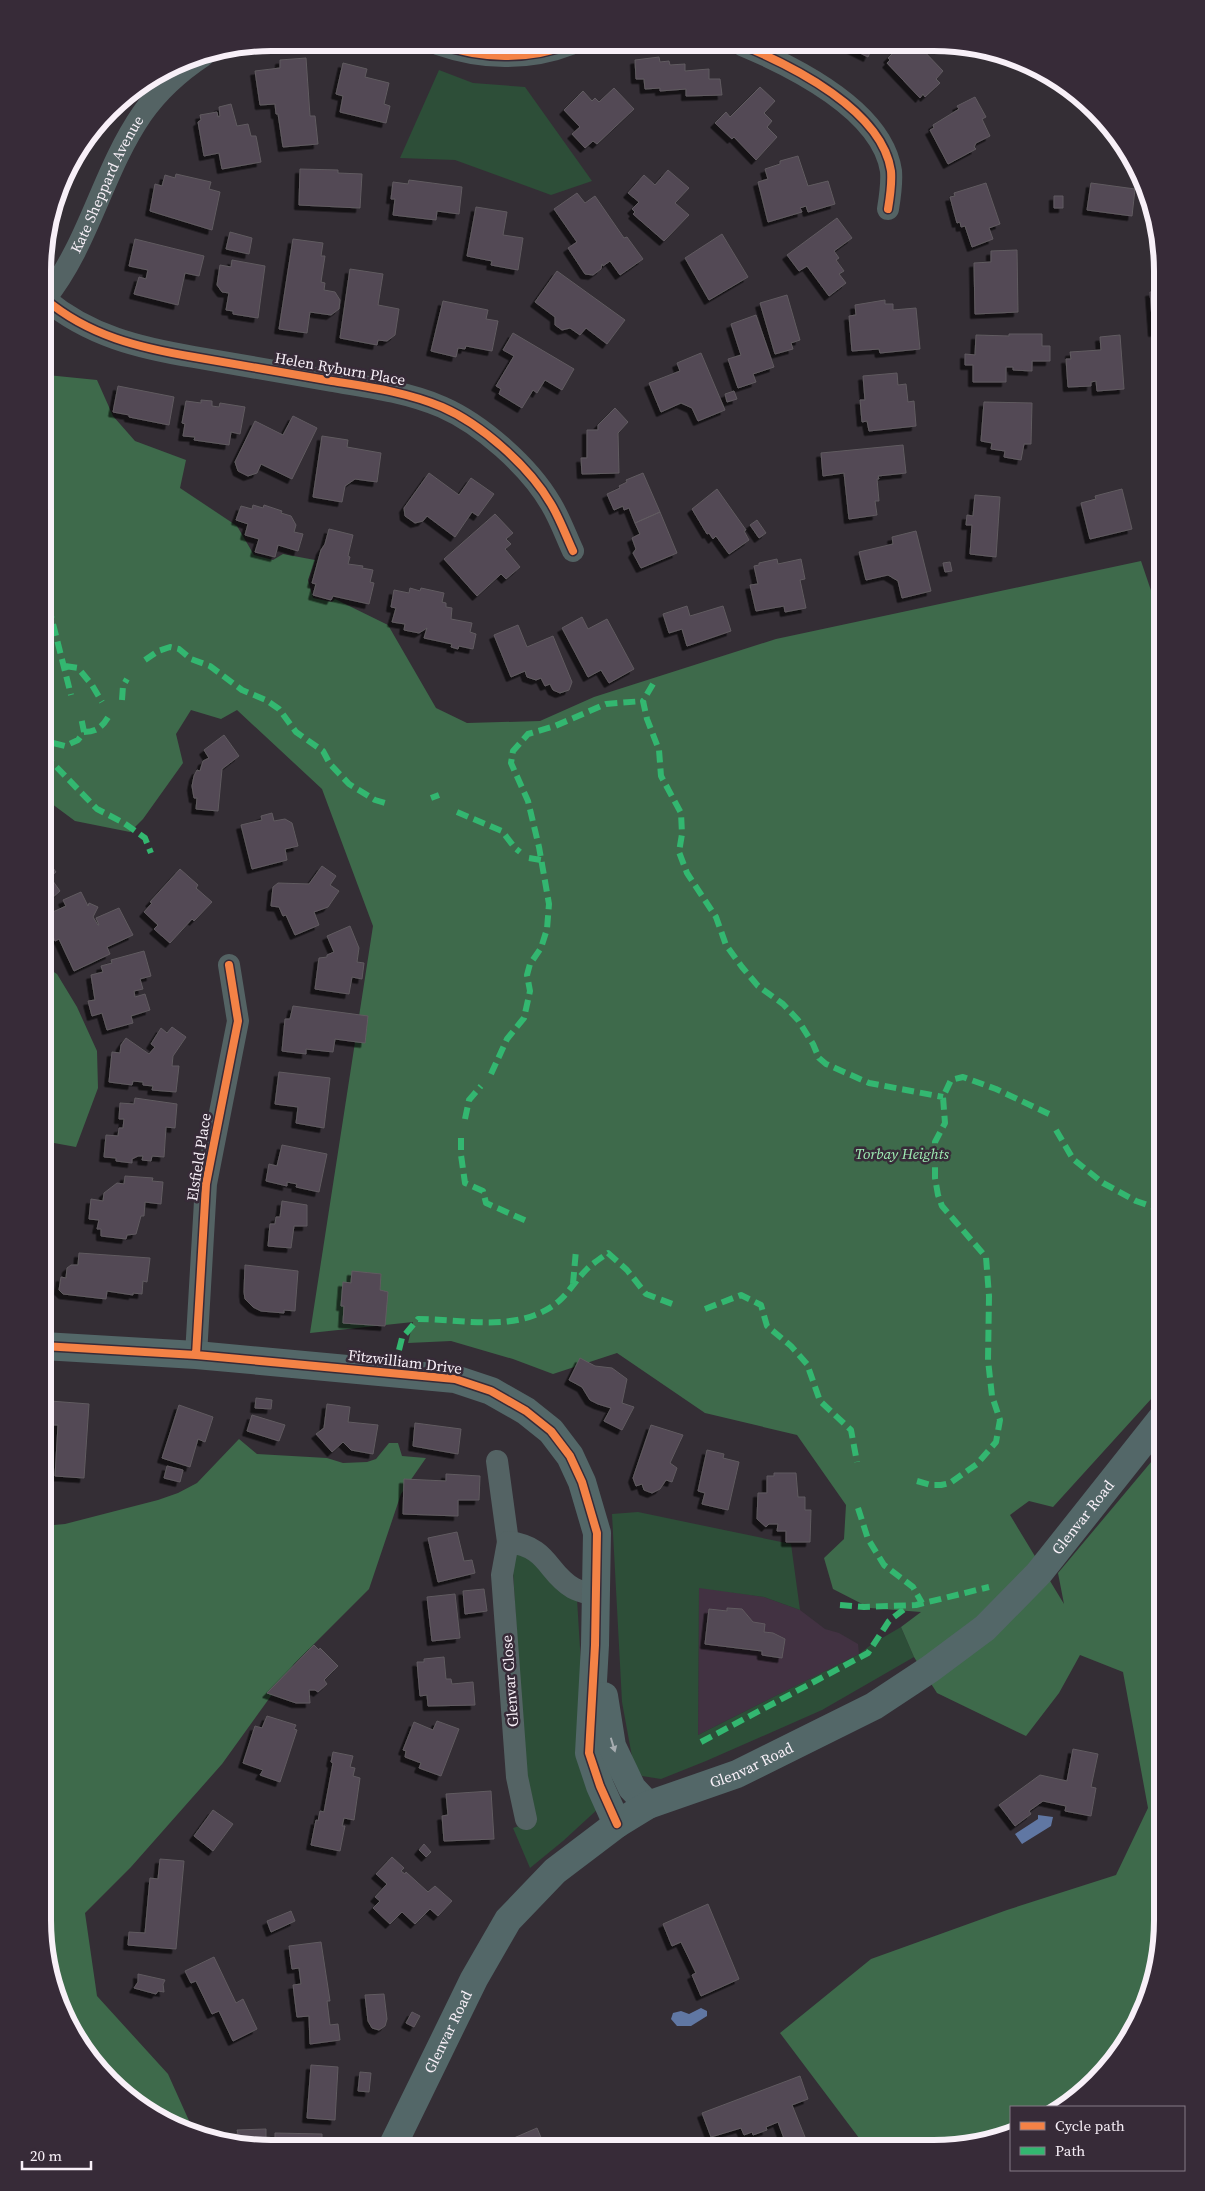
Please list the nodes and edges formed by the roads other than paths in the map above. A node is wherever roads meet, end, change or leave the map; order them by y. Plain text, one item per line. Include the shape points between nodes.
1 (469, 51) edge
2 (548, 51) edge
3 (754, 51) edge
4 (188, 68) edge
5 (888, 209) dead end
6 (51, 290) edge
7 (51, 305) edge
8 (573, 551) dead end
9 (229, 965) dead end
10 (51, 1346) edge
11 (196, 1355) junction
12 (1154, 1428) edge
13 (497, 1462) dead end
14 (508, 1542) junction
15 (596, 1595) junction
16 (595, 1645) junction
17 (648, 1805) junction
18 (526, 1819) dead end
19 (617, 1824) junction
20 (395, 2140) edge

1 - 2 street via 515,56
3 - 5 street via 812,79 858,114 875,133 890,170
4 - 6 street, Kate Sheppard Avenue via 171,81 142,114 125,143 74,254
7 - 8 street, Helen Ryburn Place via 80,324 156,351 366,387 418,398 442,407 491,438 528,474 550,503
9 - 11 street, Elsfield Place via 238,1020 206,1184
10 - 11 street, Fitzwilliam Drive
11 - 15 street, Fitzwilliam Drive via 455,1379 491,1391 526,1411 550,1431 570,1456 582,1482 597,1533
12 - 17 street, Glenvar Road via 1038,1573 985,1628 930,1669 874,1706 745,1770
13 - 14 street, Glenvar Close
14 - 15 street via 540,1554 574,1588
14 - 18 street, Glenvar Close via 502,1575 517,1777
15 - 16 street, Fitzwilliam Drive
16 -> 17 street, Fitzwilliam Drive via 612,1746 632,1788
16 - 19 street, Fitzwilliam Drive via 589,1752
17 - 19 street, Glenvar Road
19 - 20 street, Glenvar Road via 555,1871 508,1920 474,1979

